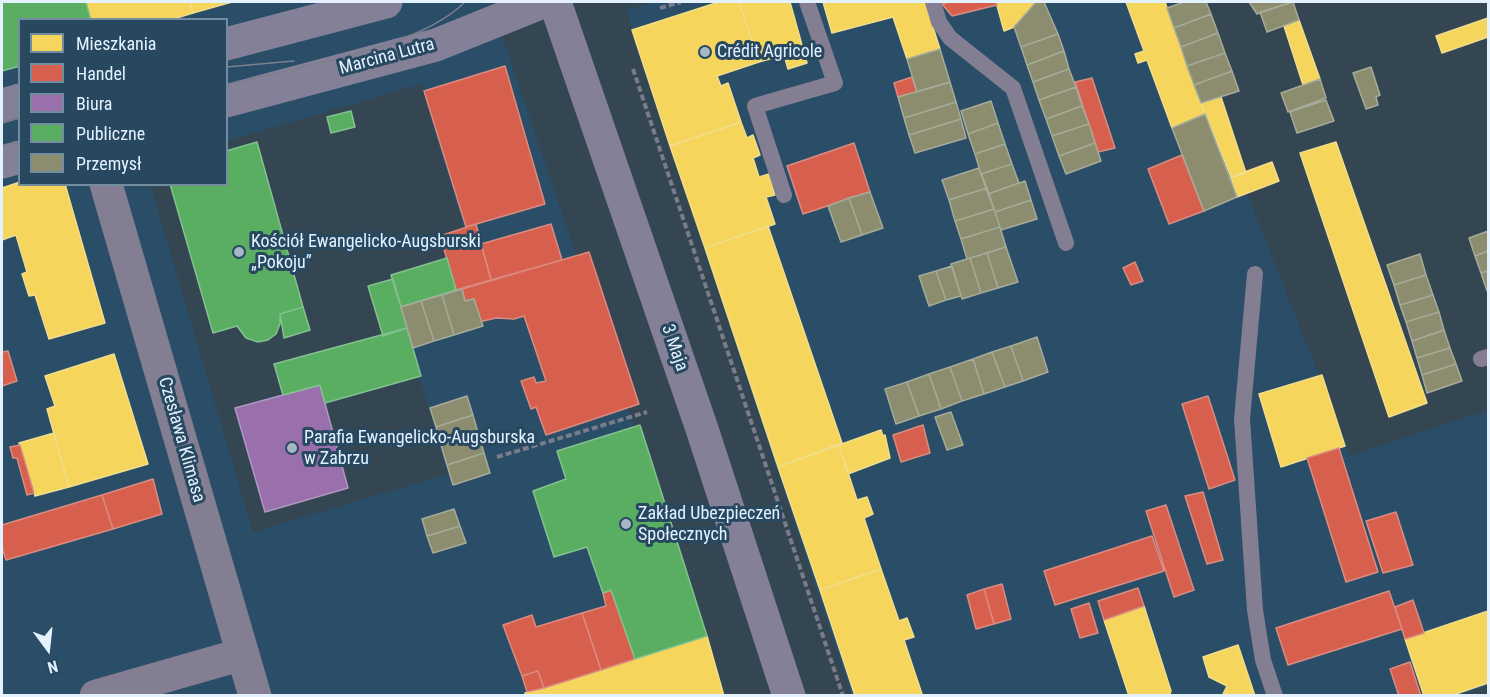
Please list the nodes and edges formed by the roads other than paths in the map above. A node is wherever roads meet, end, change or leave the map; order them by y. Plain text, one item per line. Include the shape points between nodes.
1 (386, 2) edge
2 (543, 2) edge
3 (555, 2) edge
4 (807, 2) edge
5 (933, 2) edge
6 (228, 43) edge
7 (228, 100) edge
8 (18, 101) edge
9 (2, 105) edge
10 (18, 158) edge
11 (2, 162) edge
12 (107, 186) edge
13 (784, 195) dead end
14 (1066, 243) dead end
15 (1256, 274) dead end
16 (243, 654) junction
17 (96, 696) edge
18 (255, 696) edge
19 (789, 696) edge
20 (1275, 696) edge

1 - 6 street
2 - 7 street, Marcina Lutra via 436,45
3 - 19 street, 3 Maja
4 - 13 lane via 835,83 755,106
5 - 14 lane via 939,22 950,38 1013,88
8 - 9 street
10 - 11 street
12 - 16 street, Czesława Klimasa
15 - 20 lane via 1242,419 1255,610 1263,660
16 - 17 street
16 - 18 street, Czesława Klimasa

